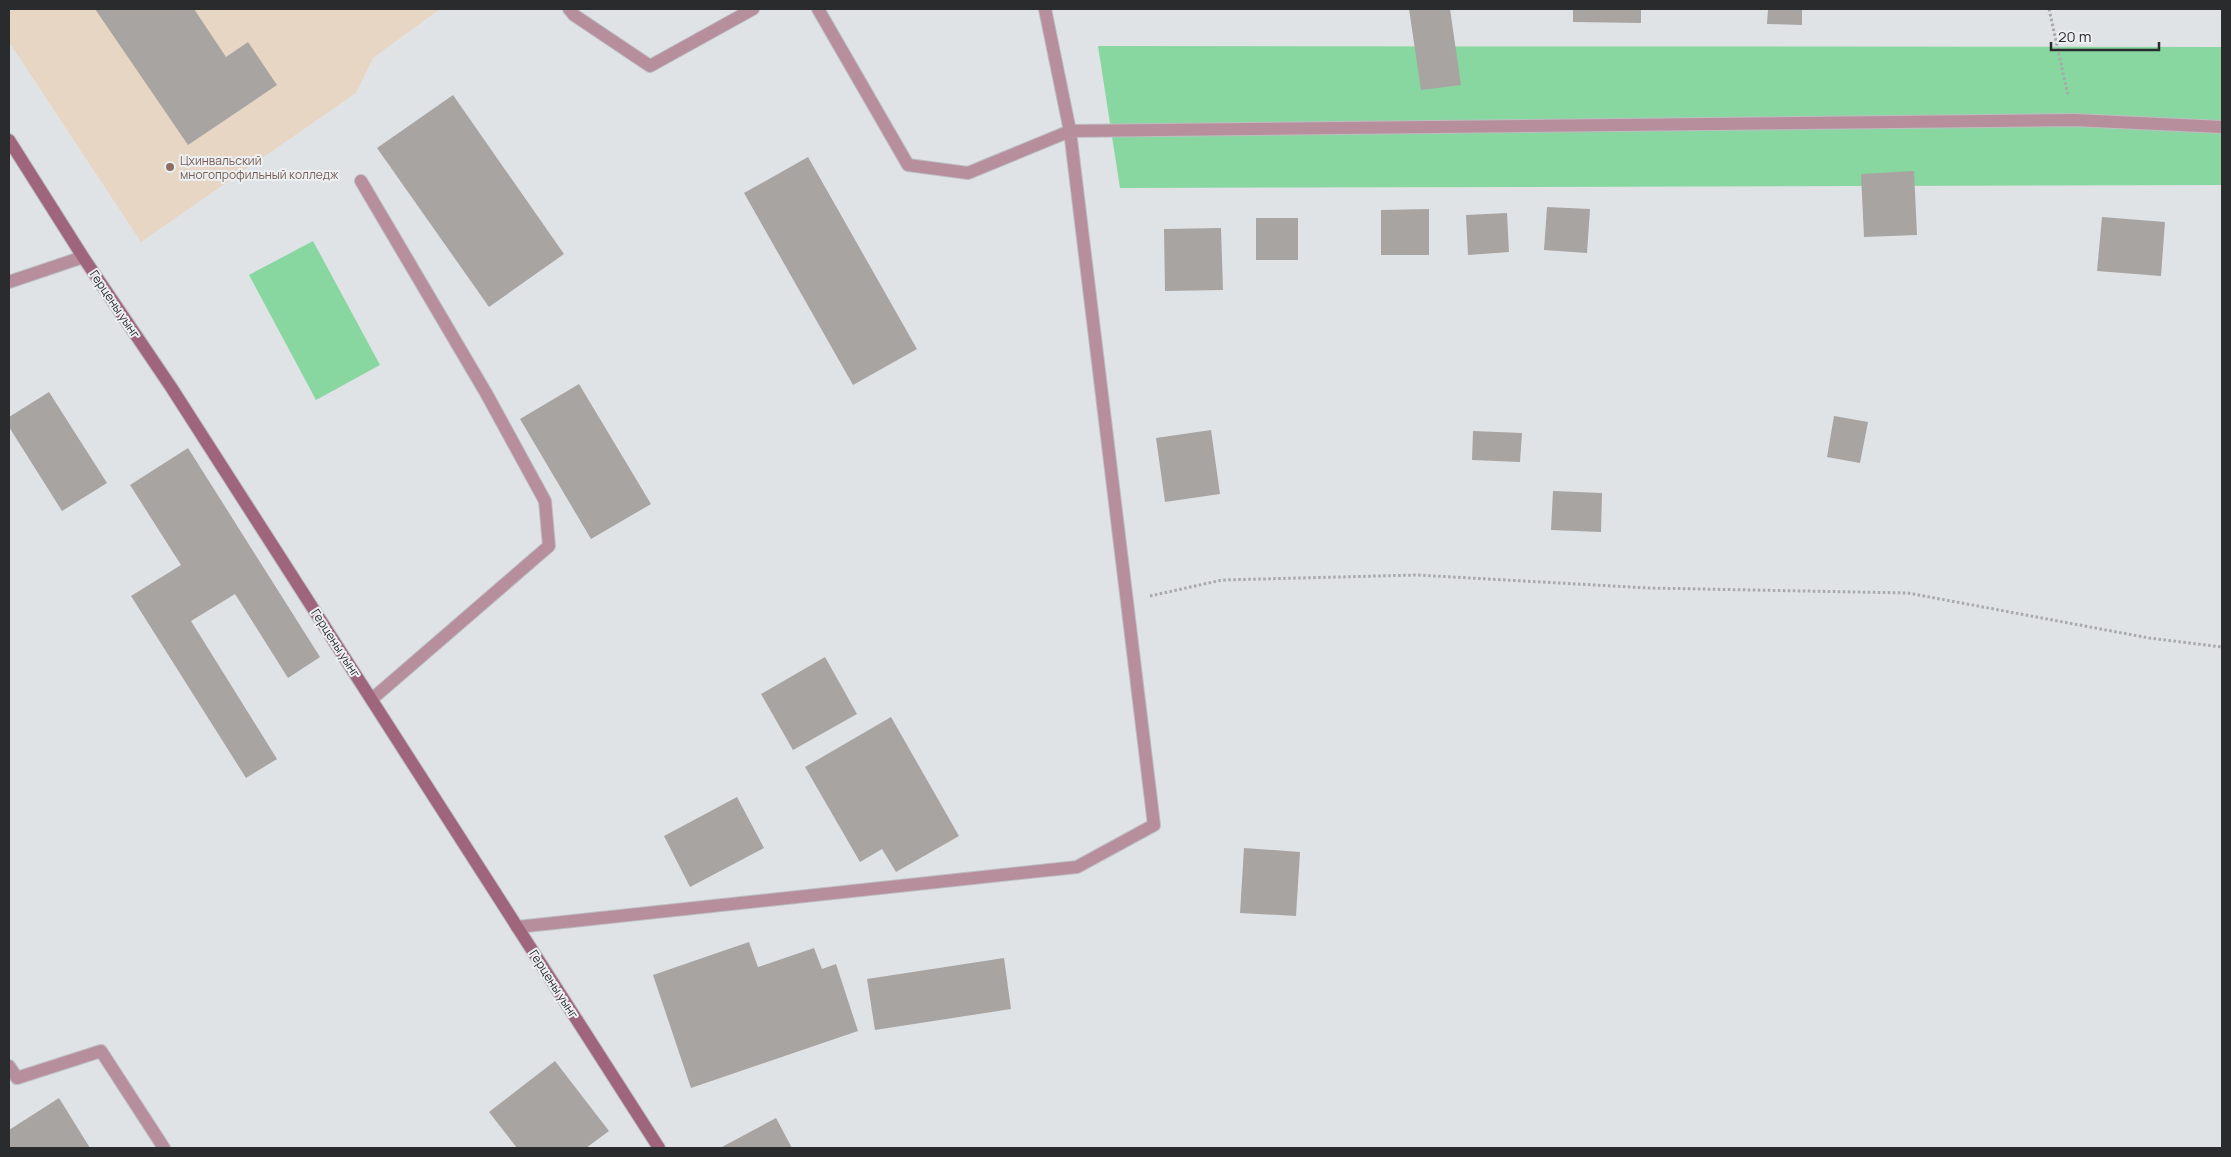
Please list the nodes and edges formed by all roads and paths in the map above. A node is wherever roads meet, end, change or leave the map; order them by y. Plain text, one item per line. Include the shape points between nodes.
1 (569, 9) edge
2 (753, 9) edge
3 (818, 9) edge
4 (1045, 9) edge
5 (2049, 9) edge
6 (2074, 120) junction
7 (2222, 127) edge
8 (1070, 131) junction
9 (9, 140) edge
10 (362, 181) dead end
11 (83, 257) junction
12 (9, 282) edge
13 (1127, 601) junction
14 (2222, 647) edge
15 (372, 699) junction
16 (518, 927) junction
17 (9, 1066) edge
18 (164, 1148) edge
19 (659, 1148) edge

1 - 2 street via 650,66
3 - 8 street via 908,165 968,173
4 - 8 street
5 - 6 path
6 - 7 street
6 - 8 street
8 - 13 street
9 - 11 street, Герцены уынг
10 - 15 street via 545,501 549,546
11 - 12 street
11 - 15 street, Герцены уынг via 171,387
13 - 14 path via 1222,580 1417,575 1648,588 1908,592 2149,638
13 - 16 street via 1154,825 1077,867
15 - 16 street, Герцены уынг
16 - 19 street, Герцены уынг
17 - 18 street via 17,1078 101,1051

